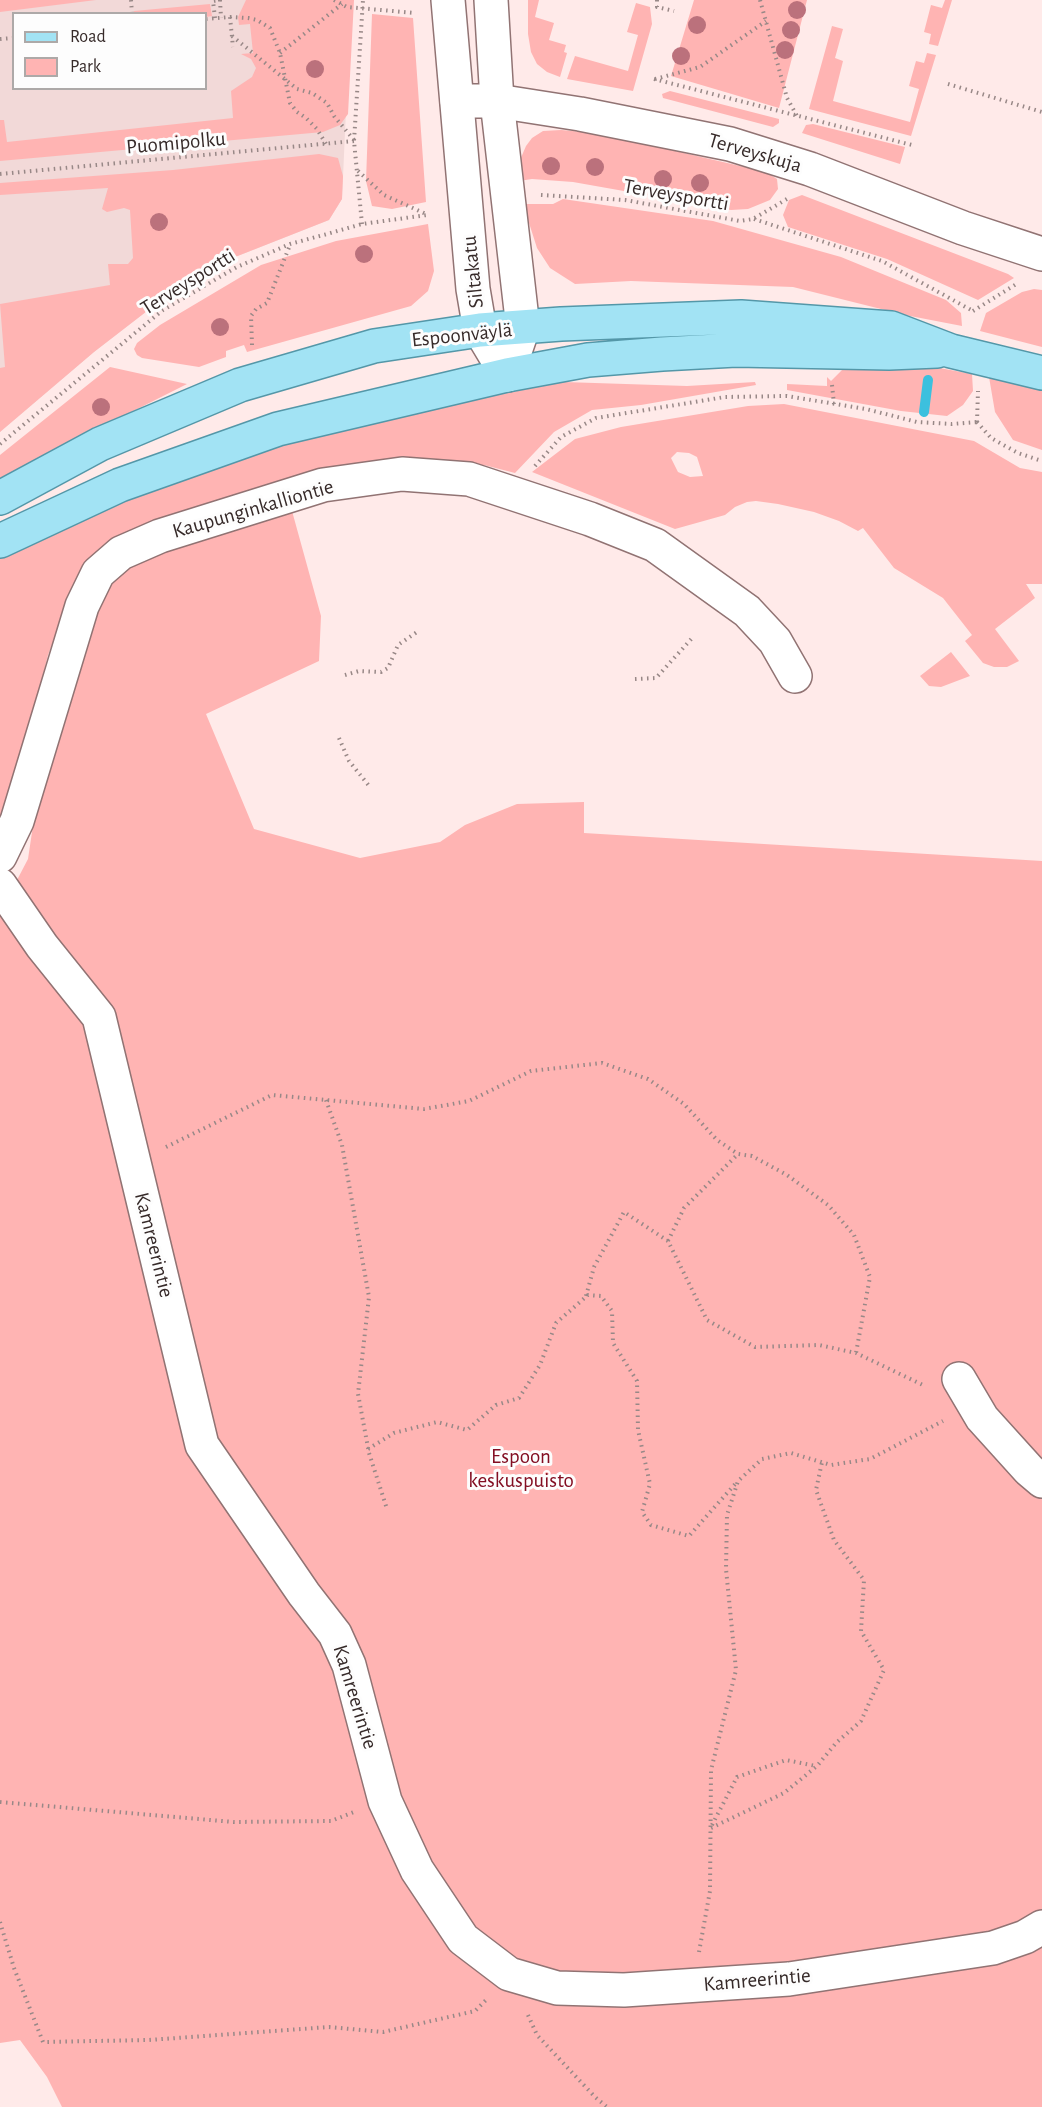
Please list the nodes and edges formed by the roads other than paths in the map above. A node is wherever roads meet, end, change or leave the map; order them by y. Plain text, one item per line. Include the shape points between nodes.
1 (448, 0) edge
2 (491, 0) edge
3 (457, 101) junction
4 (497, 101) junction
5 (1042, 254) edge
6 (523, 328) junction
7 (480, 330) junction
8 (951, 351) junction
9 (1042, 372) edge
10 (507, 375) junction
11 (0, 498) edge
12 (0, 542) edge
13 (795, 676) dead end
14 (0, 856) edge
15 (0, 885) edge
16 (967, 1393) road end
17 (1042, 1481) edge
18 (1042, 1927) edge

1 - 3 street, Siltakatu
2 - 4 street, Siltakatu
3 - 4 street, Terveyskuja
3 - 7 street, Siltakatu
4 - 5 street, Terveyskuja via 730,144 810,169
4 - 6 street, Siltakatu
6 - 7 main road, Espoonväylä
6 - 8 main road, Espoonväylä via 741,317 891,328
6 - 10 street, Siltakatu
7 - 10 street, Siltakatu
7 - 11 main road, Espoonväylä via 374,346 240,385 100,444
8 - 9 main road, Espoonväylä
8 - 10 main road, Espoonväylä via 672,353 588,360
10 - 12 main road, Espoonväylä via 278,429 120,485
13 - 14 street, Kaupunginkalliontie via 775,641 747,611 655,545 469,479 402,474 323,485 160,536 121,553 98,573 82,606 17,821
15 - 18 street, Kamreerintie via 99,1017 202,1445 335,1634 349,1665 385,1801 417,1870 463,1939 508,1974 557,1989 624,1990 789,1979 993,1948
16 - 17 street via 982,1419

